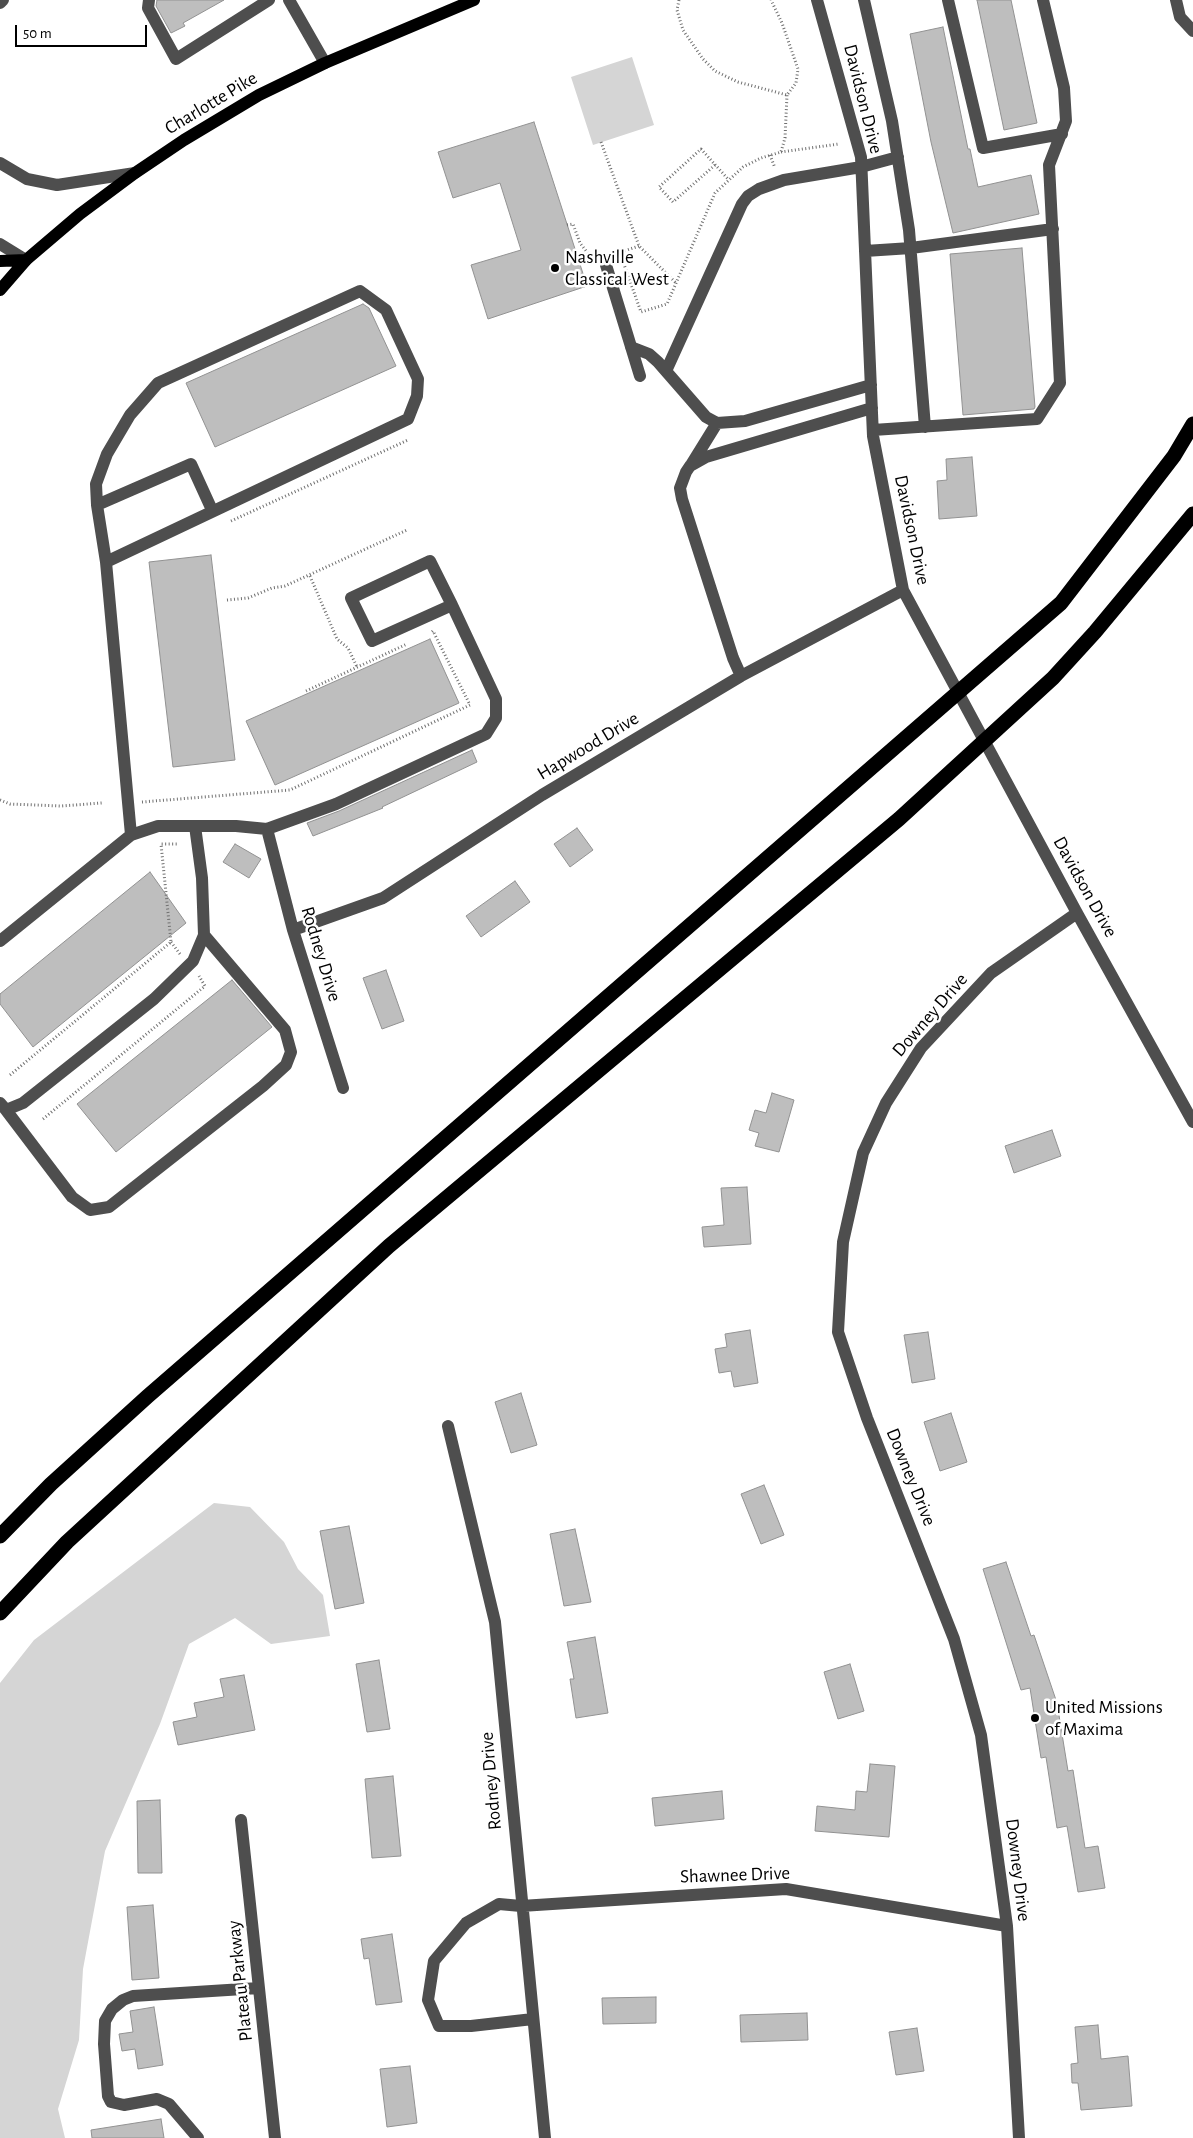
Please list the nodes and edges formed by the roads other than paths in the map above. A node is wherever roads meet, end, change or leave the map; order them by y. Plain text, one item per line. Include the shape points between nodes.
1 (3, 0) edge
2 (149, 0) edge
3 (269, 0) edge
4 (289, 0) edge
5 (474, 0) edge
6 (817, 0) edge
7 (864, 0) edge
8 (948, 0) edge
9 (1043, 0) edge
10 (1176, 0) edge
11 (0, 4) edge
12 (1193, 31) edge
13 (325, 63) junction
14 (1062, 134) junction
15 (898, 157) junction
16 (0, 163) edge
17 (861, 167) junction
18 (135, 173) junction
19 (1052, 229) junction
20 (0, 244) edge
21 (911, 248) junction
22 (865, 251) junction
23 (26, 260) junction
24 (606, 260) road end
25 (0, 261) edge
26 (0, 290) edge
27 (631, 347) junction
28 (666, 371) junction
29 (640, 376) dead end
30 (871, 385) junction
31 (872, 408) junction
32 (717, 423) junction
33 (1193, 424) edge
34 (925, 427) junction
35 (873, 430) junction
36 (690, 466) junction
37 (97, 505) junction
38 (212, 510) junction
39 (1193, 514) edge
40 (106, 562) junction
41 (903, 590) junction
42 (452, 606) junction
43 (741, 676) junction
44 (195, 826) junction
45 (267, 829) junction
46 (131, 835) junction
47 (1077, 914) junction
48 (293, 930) junction
49 (204, 935) junction
50 (0, 941) edge
51 (343, 1088) dead end
52 (3, 1107) edge
53 (1193, 1122) edge
54 (448, 1426) dead end
55 (0, 1536) edge
56 (0, 1613) edge
57 (241, 1820) dead end
58 (521, 1906) junction
59 (1007, 1926) junction
60 (259, 1988) junction
61 (533, 2019) junction
62 (198, 2138) edge
63 (275, 2138) edge
64 (545, 2138) edge
65 (1020, 2138) edge

1 - 11 street
2 - 3 street via 148,8 176,59
4 - 13 street
5 - 13 main road, Charlotte Pike
6 - 17 street, Davidson Drive via 861,157
7 - 15 street
8 - 14 street via 984,148
9 - 14 street via 1064,88 1066,121
10 - 12 street via 1180,17
13 - 18 main road, Charlotte Pike via 259,95
14 - 19 street via 1049,165
15 - 17 street
15 - 21 street
16 - 18 street via 27,179 57,186
17 - 22 street, Davidson Drive
17 - 28 street via 784,180 748,196
18 - 23 main road, Charlotte Pike
19 - 21 street
19 - 34 street via 1060,382 1037,419
20 - 23 street
21 - 22 street
21 - 34 street
22 - 30 street, Davidson Drive
23 - 25 main road
23 - 26 main road, Charlotte Pike
24 - 27 street
27 - 28 street via 649,354
27 - 29 street
28 - 32 street via 706,417
30 - 31 street, Davidson Drive
30 - 32 street via 744,421
31 - 35 street, Davidson Drive
31 - 36 street via 706,457
32 - 36 street
33 - 55 highway via 1174,456 1061,603 155,1390 51,1484
34 - 35 street
35 - 41 street, Davidson Drive
36 - 43 street via 682,480 682,499
37 - 38 street via 191,464
37 - 38 street via 96,484 107,454 130,415 158,383 360,291 386,310 418,379 417,396 408,419
37 - 40 street
38 - 40 street
39 - 56 highway via 1053,678 899,819 389,1246 67,1542
40 - 46 street
41 - 43 street, Hapwood Drive
41 - 47 street, Davidson Drive
42 - 42 street via 430,561 351,598 372,641
42 - 45 street via 496,699 496,718 486,734 336,804
43 - 48 street, Hapwood Drive via 542,795 383,898
44 - 45 street
44 - 46 street via 158,826
44 - 49 street via 202,878
45 - 48 street, Rodney Drive
46 - 50 street
47 - 53 street, Davidson Drive
47 - 59 street, Downey Drive via 991,973 921,1048 886,1103 863,1153 843,1242 838,1332 867,1418 954,1639 981,1734
48 - 51 street, Rodney Drive
49 - 52 street via 193,961 154,999 23,1103
49 - 52 street via 285,1030 291,1052 286,1065 263,1086 109,1207 90,1210 72,1197
54 - 58 street, Rodney Drive via 495,1622
57 - 60 street, Plateau Parkway
58 - 59 street, Shawnee Drive via 786,1889
58 - 61 street, Rodney Drive
58 - 61 street, Shawnee Drive via 499,1904 466,1923 434,1961 428,2000 439,2026
59 - 65 street, Downey Drive
60 - 62 street via 133,1996 112,2009 105,2021 111,2102 124,2105 157,2099 169,2104
60 - 63 street, Plateau Parkway
61 - 64 street, Rodney Drive

